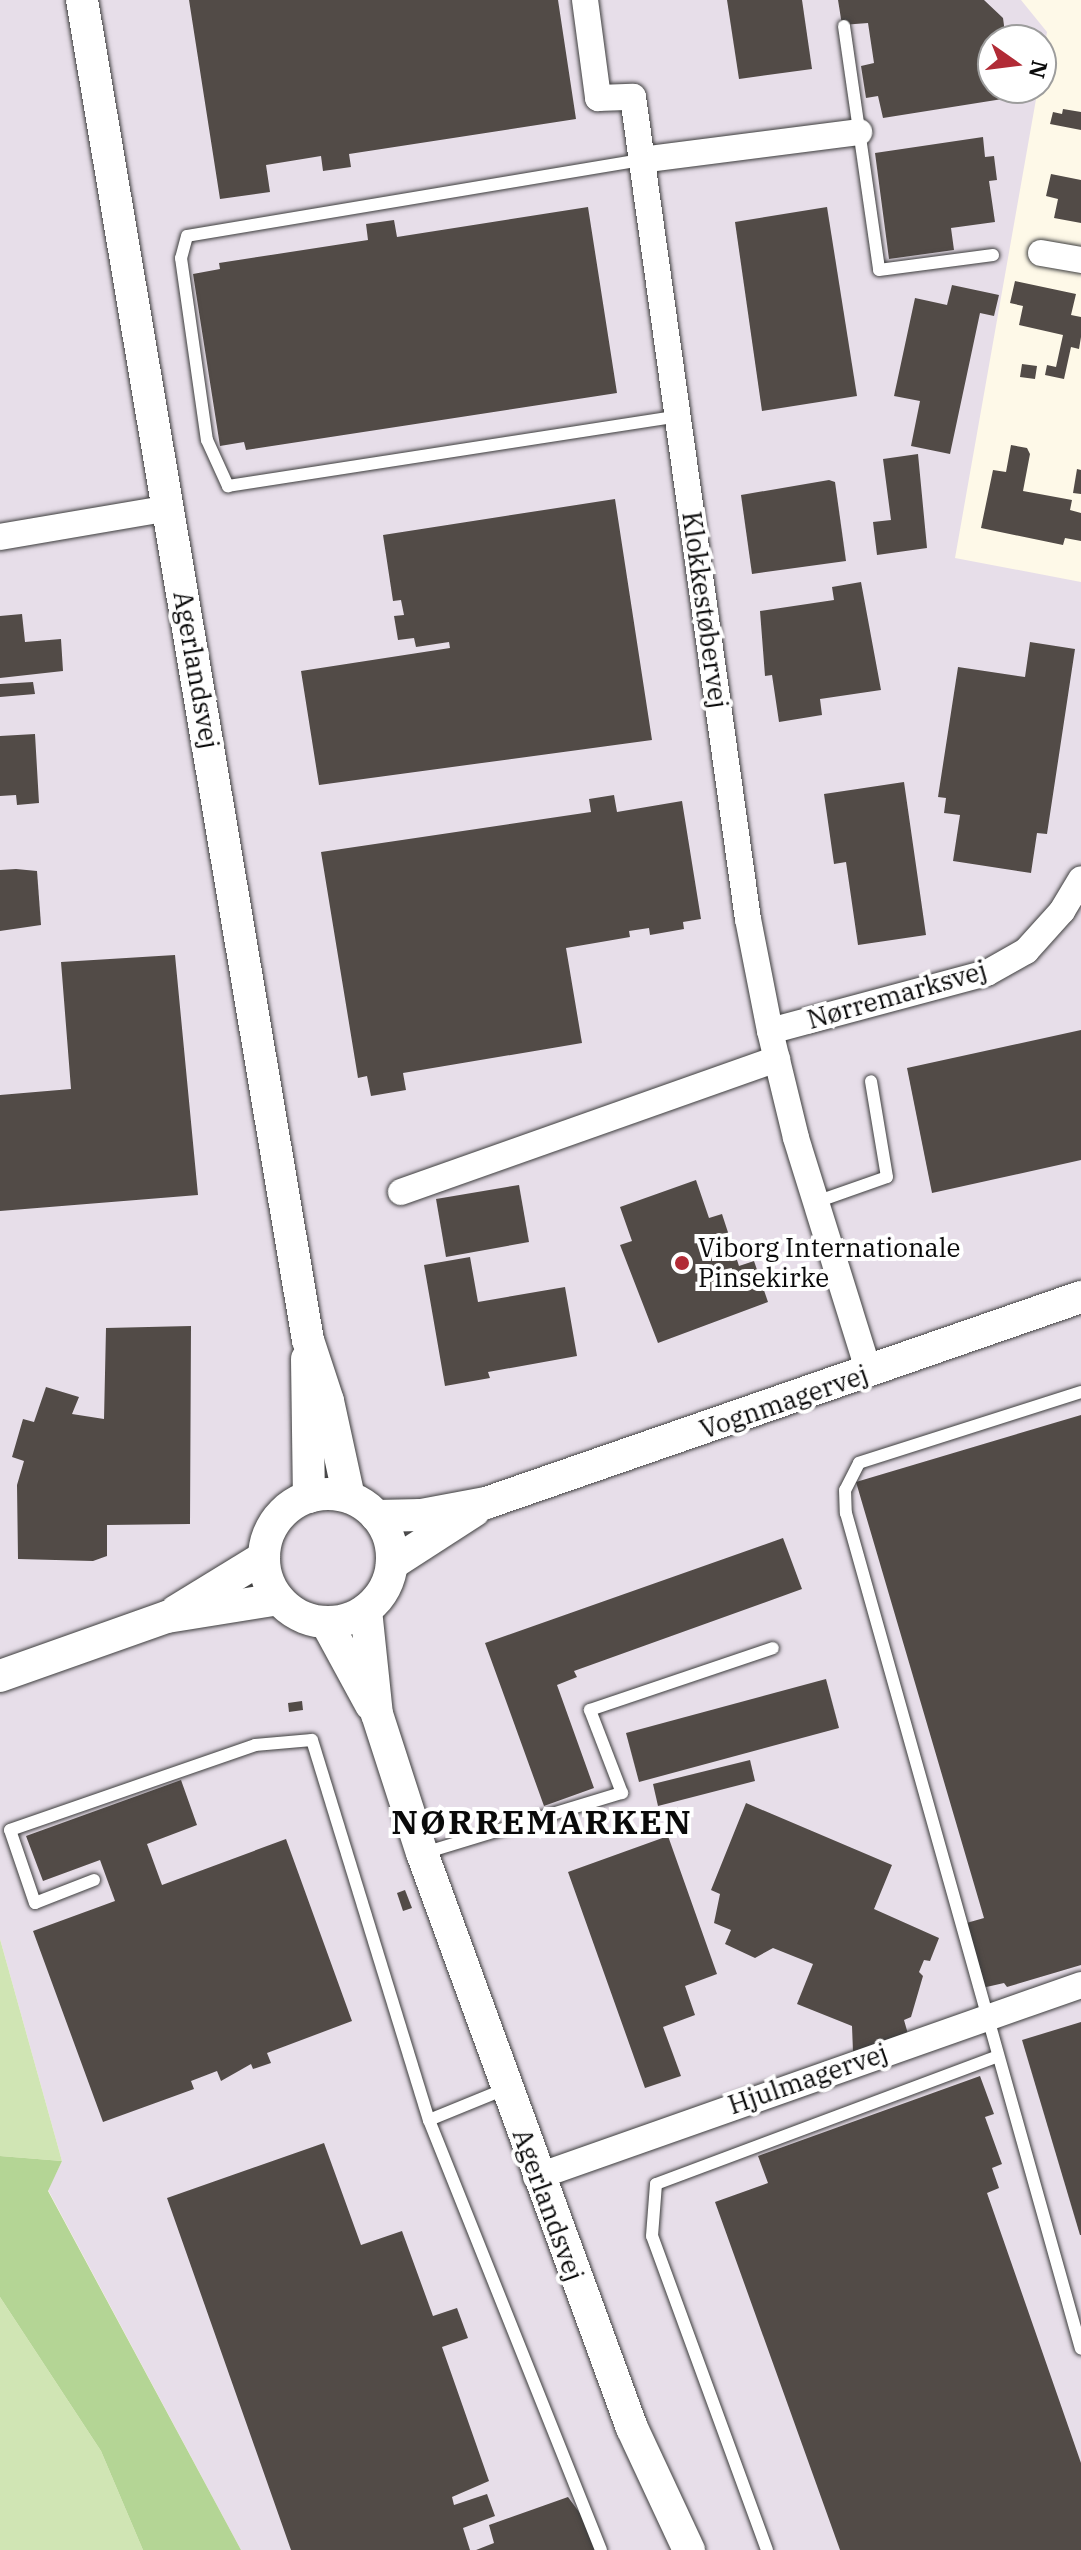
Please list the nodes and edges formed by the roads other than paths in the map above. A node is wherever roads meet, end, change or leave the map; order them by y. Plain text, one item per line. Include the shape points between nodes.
1 (82, 0) edge
2 (585, 0) edge
3 (844, 26) dead end
4 (859, 132) junction
5 (641, 160) junction
6 (1041, 253) dead end
7 (993, 255) dead end
8 (1081, 260) edge
9 (680, 416) junction
10 (169, 508) junction
11 (0, 537) edge
12 (1081, 879) edge
13 (1071, 914) edge
14 (770, 1031) junction
15 (777, 1059) junction
16 (871, 1081) dead end
17 (401, 1192) dead end
18 (816, 1202) junction
19 (1081, 1297) edge
20 (308, 1340) junction
21 (869, 1373) junction
22 (1081, 1392) edge
23 (309, 1497) junction
24 (349, 1497) junction
25 (486, 1503) junction
26 (376, 1516) junction
27 (264, 1557) junction
28 (392, 1564) junction
29 (278, 1599) junction
30 (366, 1610) junction
31 (167, 1617) junction
32 (326, 1622) junction
33 (773, 1648) dead end
34 (0, 1676) edge
35 (377, 1714) junction
36 (422, 1853) junction
37 (94, 1880) dead end
38 (1081, 1985) edge
39 (985, 2019) junction
40 (996, 2057) junction
41 (505, 2089) junction
42 (429, 2120) junction
43 (536, 2177) junction
44 (1081, 2349) edge
45 (601, 2550) edge
46 (689, 2550) edge
47 (767, 2550) edge

1 - 10 street, Agerlandsvej
2 - 5 street, Klokkestøbervej via 598,98 633,97
3 - 4 lane
4 - 5 street
4 - 7 lane via 879,270
5 - 9 street, Klokkestøbervej
5 - 9 lane via 187,236 181,258 207,440 228,486
6 - 8 street
9 - 14 street, Klokkestøbervej via 748,919
10 - 11 street
10 - 20 street, Agerlandsvej
12 - 13 street, Nørremarksvej
13 - 14 street, Nørremarksvej via 1026,951 987,973
14 - 15 street, Klokkestøbervej
15 - 17 street
15 - 18 street, Klokkestøbervej
16 - 18 lane via 887,1177
18 - 21 street, Klokkestøbervej
19 - 21 street, Vognmagervej
20 - 23 street, Agerlandsvej via 304,1409
20 - 24 street, Agerlandsvej
21 - 25 street, Vognmagervej
22 - 39 lane via 859,1463 845,1490 846,1513
23 - 24 street
23 - 27 street via 276,1521
24 - 26 street
25 - 26 street, Vognmagervej via 421,1515
25 - 28 street, Vognmagervej
26 - 28 street via 386,1530
27 - 29 street
27 - 31 street
28 - 30 street via 379,1597
29 - 31 street
29 - 32 street via 302,1617
30 - 32 street
30 - 35 street, Agerlandsvej
31 - 34 street
32 - 35 street, Agerlandsvej
33 - 36 lane via 590,1710 622,1793
35 - 36 street, Agerlandsvej
36 - 41 street, Agerlandsvej
37 - 42 lane via 35,1903 10,1830 255,1745 312,1740
38 - 39 street, Hjulmagervej
39 - 40 lane
39 - 43 street, Hjulmagervej
40 - 44 lane
40 - 47 lane via 656,2184 652,2236
41 - 42 lane
41 - 43 street, Agerlandsvej
42 - 45 lane
43 - 46 street, Agerlandsvej via 632,2428

